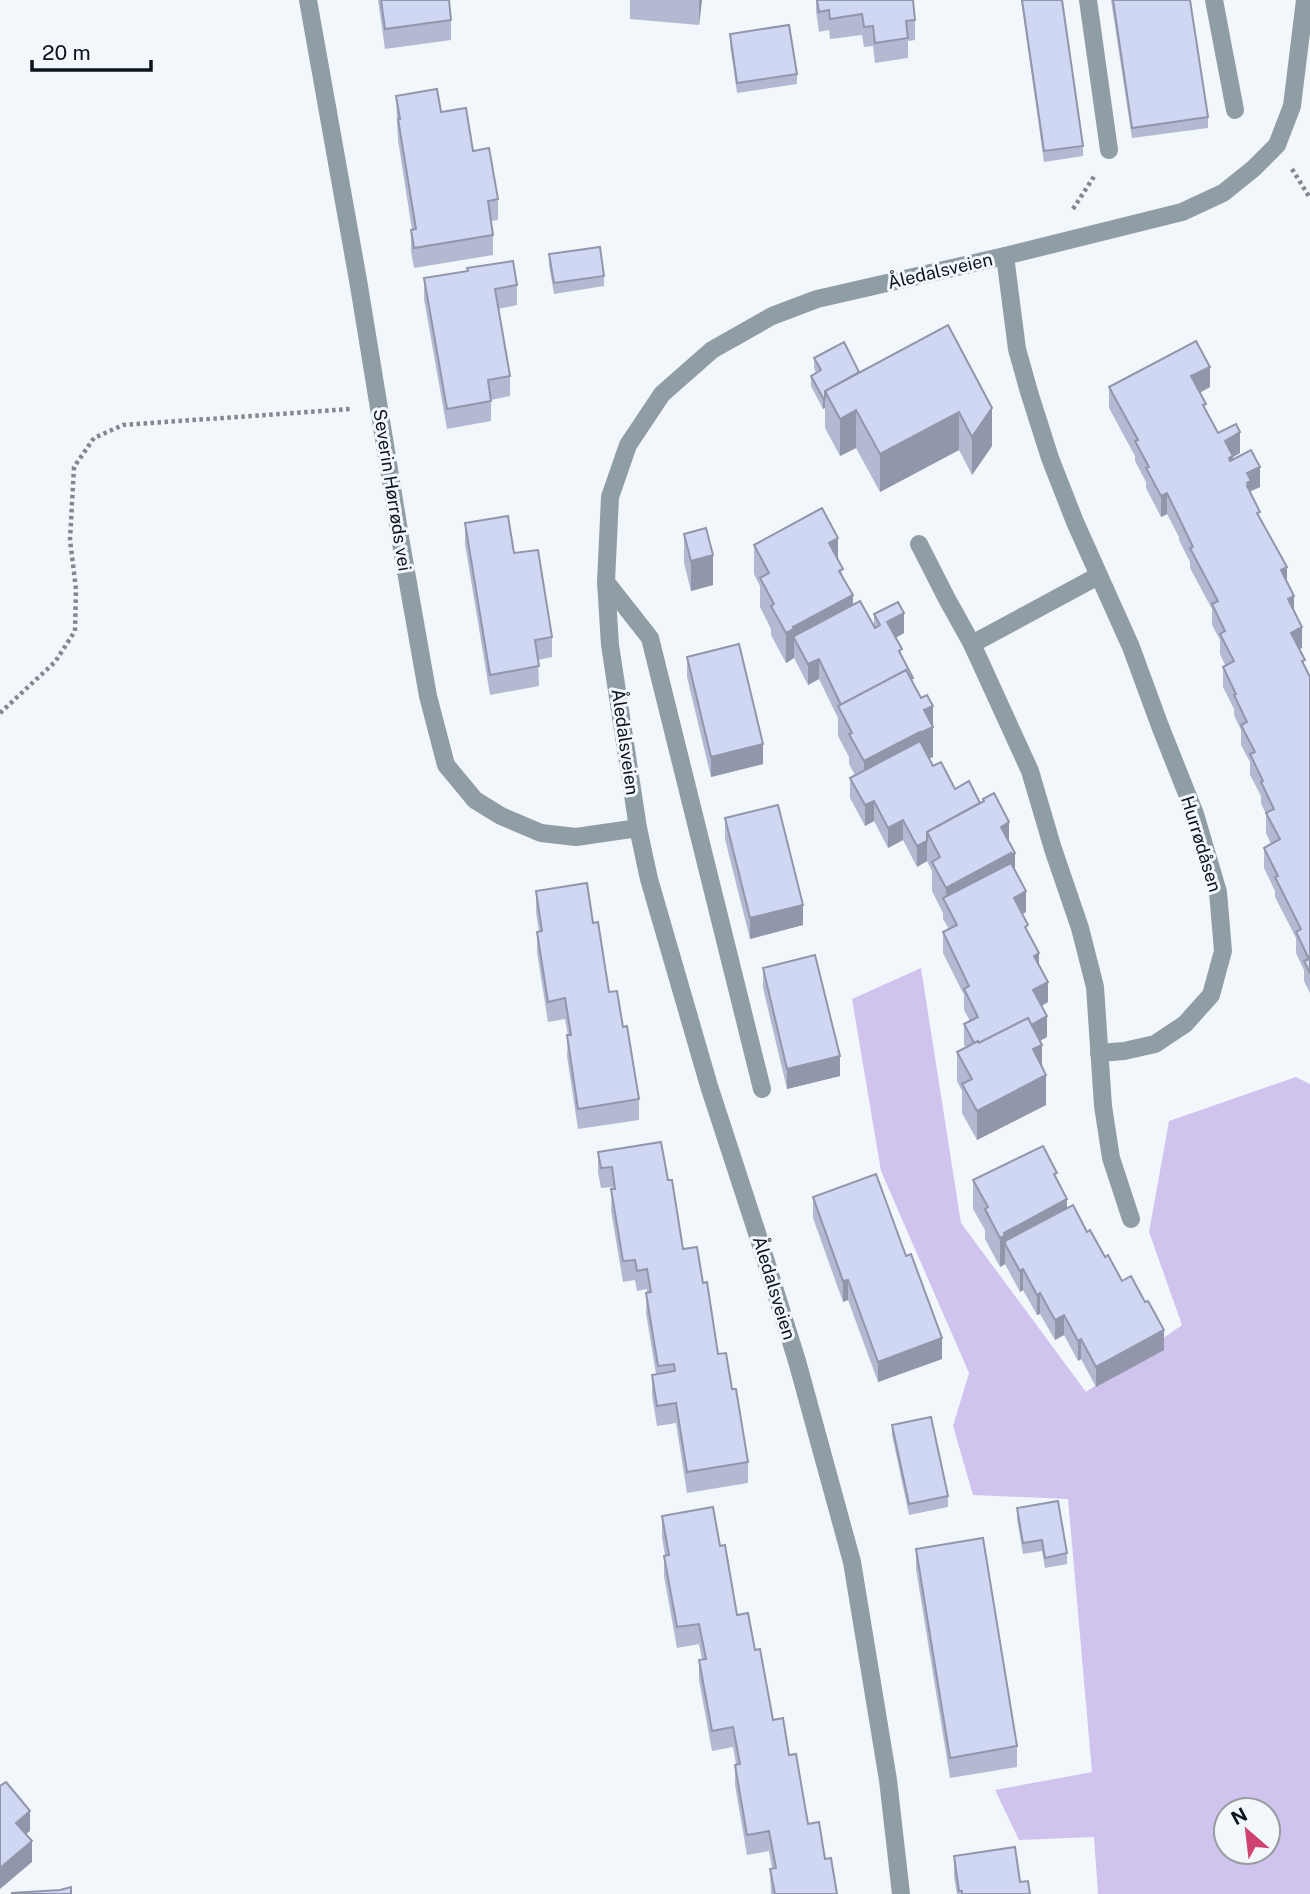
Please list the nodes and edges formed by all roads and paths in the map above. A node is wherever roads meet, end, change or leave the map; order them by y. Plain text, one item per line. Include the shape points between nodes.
1 (308, 0) edge
2 (1088, 0) edge
3 (1214, 0) edge
4 (1305, 0) edge
5 (1235, 110) dead end
6 (1109, 150) joint
7 (1051, 246) junction
8 (1005, 257) junction
9 (379, 407) junction
10 (919, 544) dead end
11 (1098, 576) junction
12 (606, 582) junction
13 (972, 644) junction
14 (0, 713) edge
15 (638, 828) junction
16 (1099, 1053) junction
17 (762, 1089) dead end
18 (1130, 1219) dead end
19 (901, 1894) edge

1 - 9 street, Severin Hørrøds vei
2 - 6 street
3 - 5 street
4 - 7 street, Åledalsveien via 1292,106 1277,145 1253,169 1223,193 1182,212
6 - 7 path
7 - 8 street, Åledalsveien
8 - 11 street, Hurrødåsen via 1017,349 1029,392 1050,458
8 - 12 street, Åledalsveien via 817,299 772,316 712,350 662,394 628,445 610,497
9 - 14 path via 123,425 94,438 74,467 70,540 75,631 55,662
9 - 15 street, Severin Hørrøds vei via 428,696 446,765 475,800 541,833 576,837
10 - 13 street
11 - 13 street
11 - 16 street, Hurrødåsen via 1131,647 1195,814 1218,892 1223,951 1211,995 1185,1024 1155,1044
12 - 15 street, Åledalsveien via 610,645
12 - 17 street via 650,638
13 - 16 street via 1030,771 1080,928 1095,987
15 - 19 street, Åledalsveien via 701,1060 797,1361 852,1562 888,1780
16 - 18 street via 1111,1158

